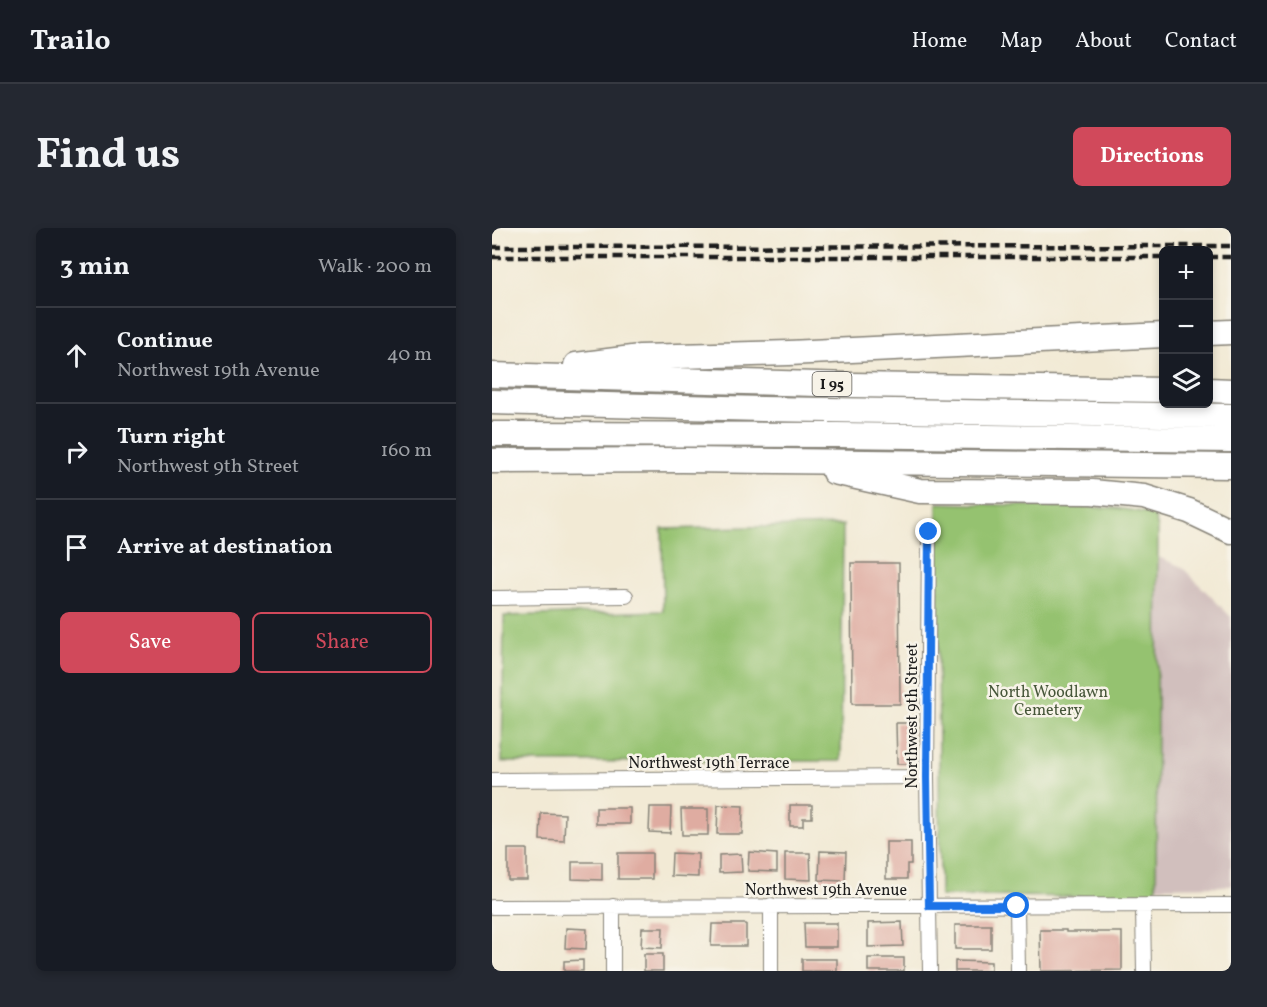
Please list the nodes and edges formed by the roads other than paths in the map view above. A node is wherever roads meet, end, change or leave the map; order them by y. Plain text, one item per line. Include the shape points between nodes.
1 (1159, 335) edge
2 (497, 375) edge
3 (1159, 390) edge
4 (1213, 390) edge
5 (1231, 391) edge
6 (492, 402) edge
7 (1231, 416) edge
8 (492, 434) edge
9 (1231, 441) edge
10 (492, 461) edge
11 (782, 461) junction
12 (1231, 466) edge
13 (1231, 531) edge
14 (929, 532) dead end
15 (626, 596) dead end
16 (492, 598) edge
17 (927, 777) junction
18 (492, 780) edge
19 (771, 905) junction
20 (1231, 905) edge
21 (613, 906) junction
22 (929, 906) junction
23 (1017, 906) junction
24 (1143, 906) junction
25 (492, 907) edge
26 (613, 971) edge
27 (771, 971) edge
28 (930, 971) edge
29 (1018, 971) edge
30 (1144, 971) edge

1 - 2 highway via 640,357
2 - 3 highway, I 95
4 - 5 highway
6 - 7 highway
8 - 9 highway
10 - 11 highway
11 - 12 highway
11 - 13 highway via 920,491 1092,492 1144,497 1189,510
14 - 17 street, Northwest 9th Street
15 - 16 street
17 - 18 street, Northwest 19th Terrace
17 - 22 street, Northwest 9th Street
19 - 21 street, Northwest 19th Avenue
19 - 22 street, Northwest 19th Avenue
19 - 27 street
20 - 24 street, Northwest 19th Avenue
21 - 25 street, Northwest 19th Avenue
21 - 26 street
22 - 23 street, Northwest 19th Avenue
22 - 28 street, Northwest 9th Street
23 - 24 street, Northwest 19th Avenue
23 - 29 street
24 - 30 street

